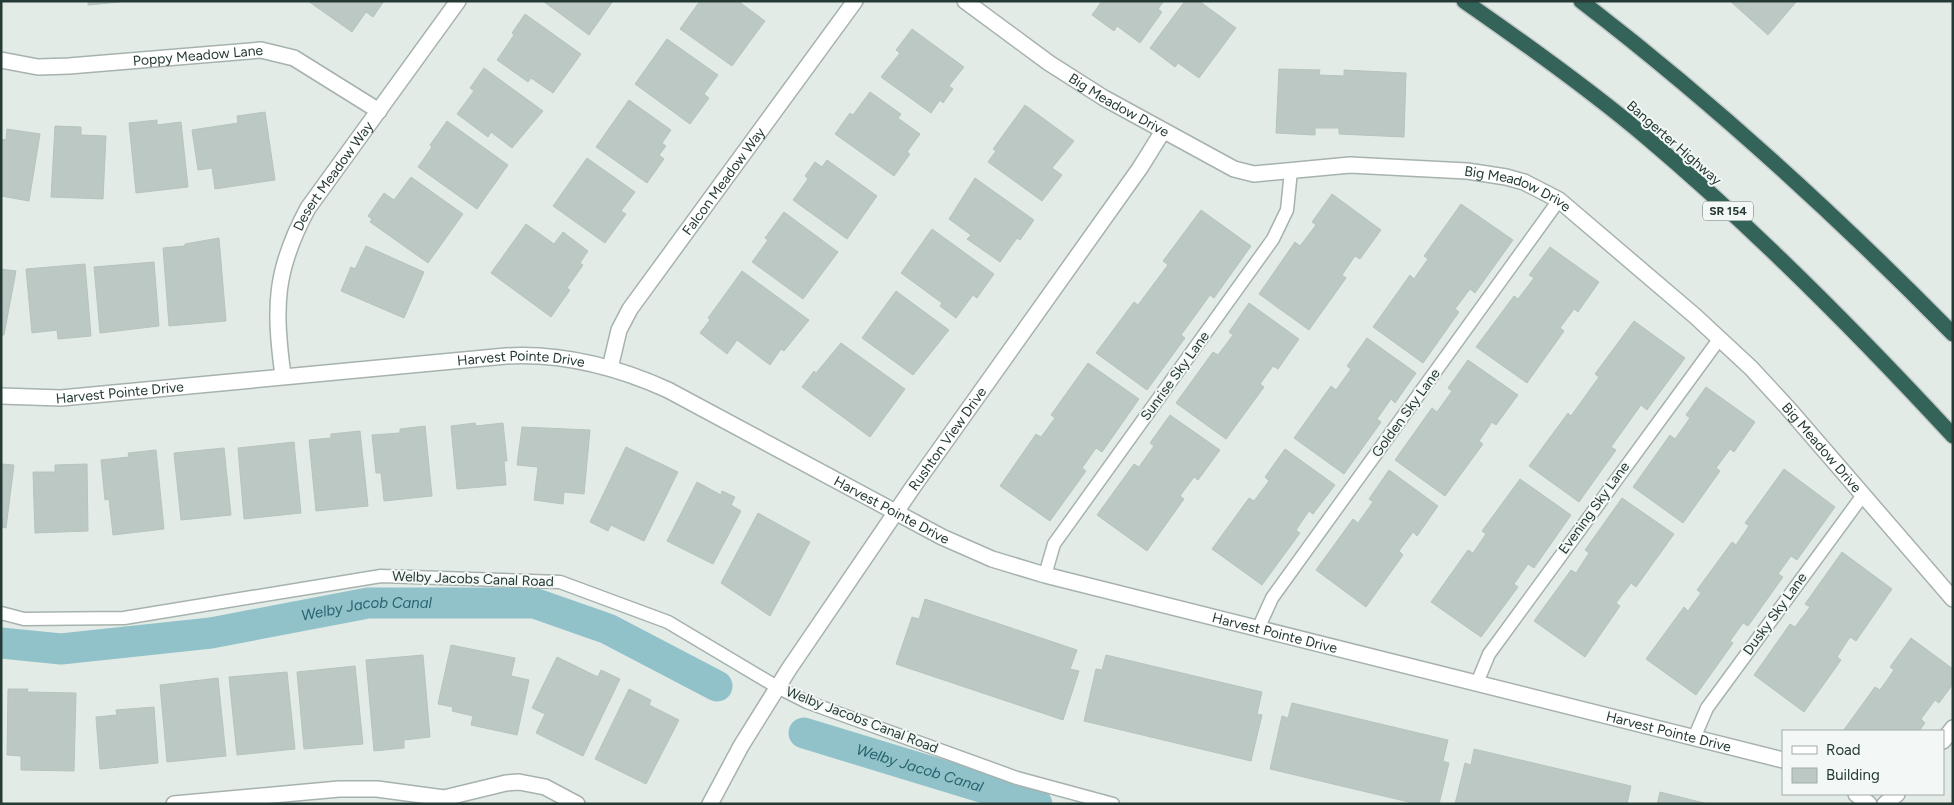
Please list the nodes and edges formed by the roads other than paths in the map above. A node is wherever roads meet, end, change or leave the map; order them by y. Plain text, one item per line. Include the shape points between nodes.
1 (458, 1) edge
2 (855, 1) edge
3 (965, 1) edge
4 (1458, 1) edge
5 (1464, 1) edge
6 (1581, 1) edge
7 (1480, 13) junction
8 (1, 60) edge
9 (379, 110) junction
10 (1163, 131) junction
11 (1291, 171) junction
12 (1559, 200) junction
13 (1953, 334) edge
14 (1720, 338) junction
15 (610, 368) junction
16 (283, 376) junction
17 (1, 396) edge
18 (1953, 436) edge
19 (1863, 495) junction
20 (896, 512) junction
21 (1045, 575) junction
22 (1953, 599) edge
23 (1, 613) edge
24 (1258, 629) junction
25 (1476, 683) junction
26 (777, 687) junction
27 (1953, 728) edge
28 (1694, 738) junction
29 (1944, 741) edge
30 (1782, 760) edge
31 (1857, 795) edge
32 (1896, 795) edge
33 (442, 801) edge
34 (716, 801) edge
35 (174, 804) edge
36 (577, 804) edge
37 (1114, 804) edge
38 (1869, 804) edge
39 (1885, 804) edge

1 - 9 street, Desert Meadow Way
2 - 15 street, Falcon Meadow Way via 630,309 620,330
3 - 10 street, Big Meadow Drive via 1067,75
4 - 7 highway
5 - 7 highway, Bangerter Highway / SR 154
6 - 13 highway via 1711,105 1788,173 1877,256
7 - 18 highway, Bangerter Highway / SR 154 via 1563,71 1646,138 1814,292
8 - 9 street, Poppy Meadow Lane via 38,67 68,66 261,50 294,58
9 - 16 street, Desert Meadow Way via 308,208 288,252 281,275 276,322
10 - 11 street, Big Meadow Drive via 1242,172
10 - 20 street, Rushton View Drive
11 - 12 street, Big Meadow Drive via 1350,165 1486,173 1524,182
11 - 21 lane, Sunrise Sky Lane via 1287,210 1273,239 1054,544
12 - 14 street, Big Meadow Drive
12 - 24 lane, Golden Sky Lane via 1272,598
14 - 19 street, Big Meadow Drive via 1776,395
14 - 25 lane, Evening Sky Lane via 1489,654
15 - 16 street, Harvest Pointe Drive via 526,355
15 - 20 street, Harvest Pointe Drive via 668,390
16 - 17 street, Harvest Pointe Drive via 61,398
19 - 22 street, Big Meadow Drive
19 - 28 lane, Dusky Sky Lane via 1707,708
20 - 21 street, Harvest Pointe Drive via 992,560
20 - 26 street, Rushton View Drive
21 - 24 street, Harvest Pointe Drive
23 - 26 lane, Welby Jacobs Canal Road via 24,619 124,618 381,576 560,582 668,622
24 - 25 street, Harvest Pointe Drive
25 - 28 street, Harvest Pointe Drive
26 - 34 street, Rushton View Drive via 741,746
26 - 37 lane, Welby Jacobs Canal Road via 807,702 1016,778
27 - 29 street
28 - 30 street, Harvest Pointe Drive
31 - 38 street
32 - 39 street
33 - 35 street via 377,789 339,789
33 - 36 street via 519,782 545,787

